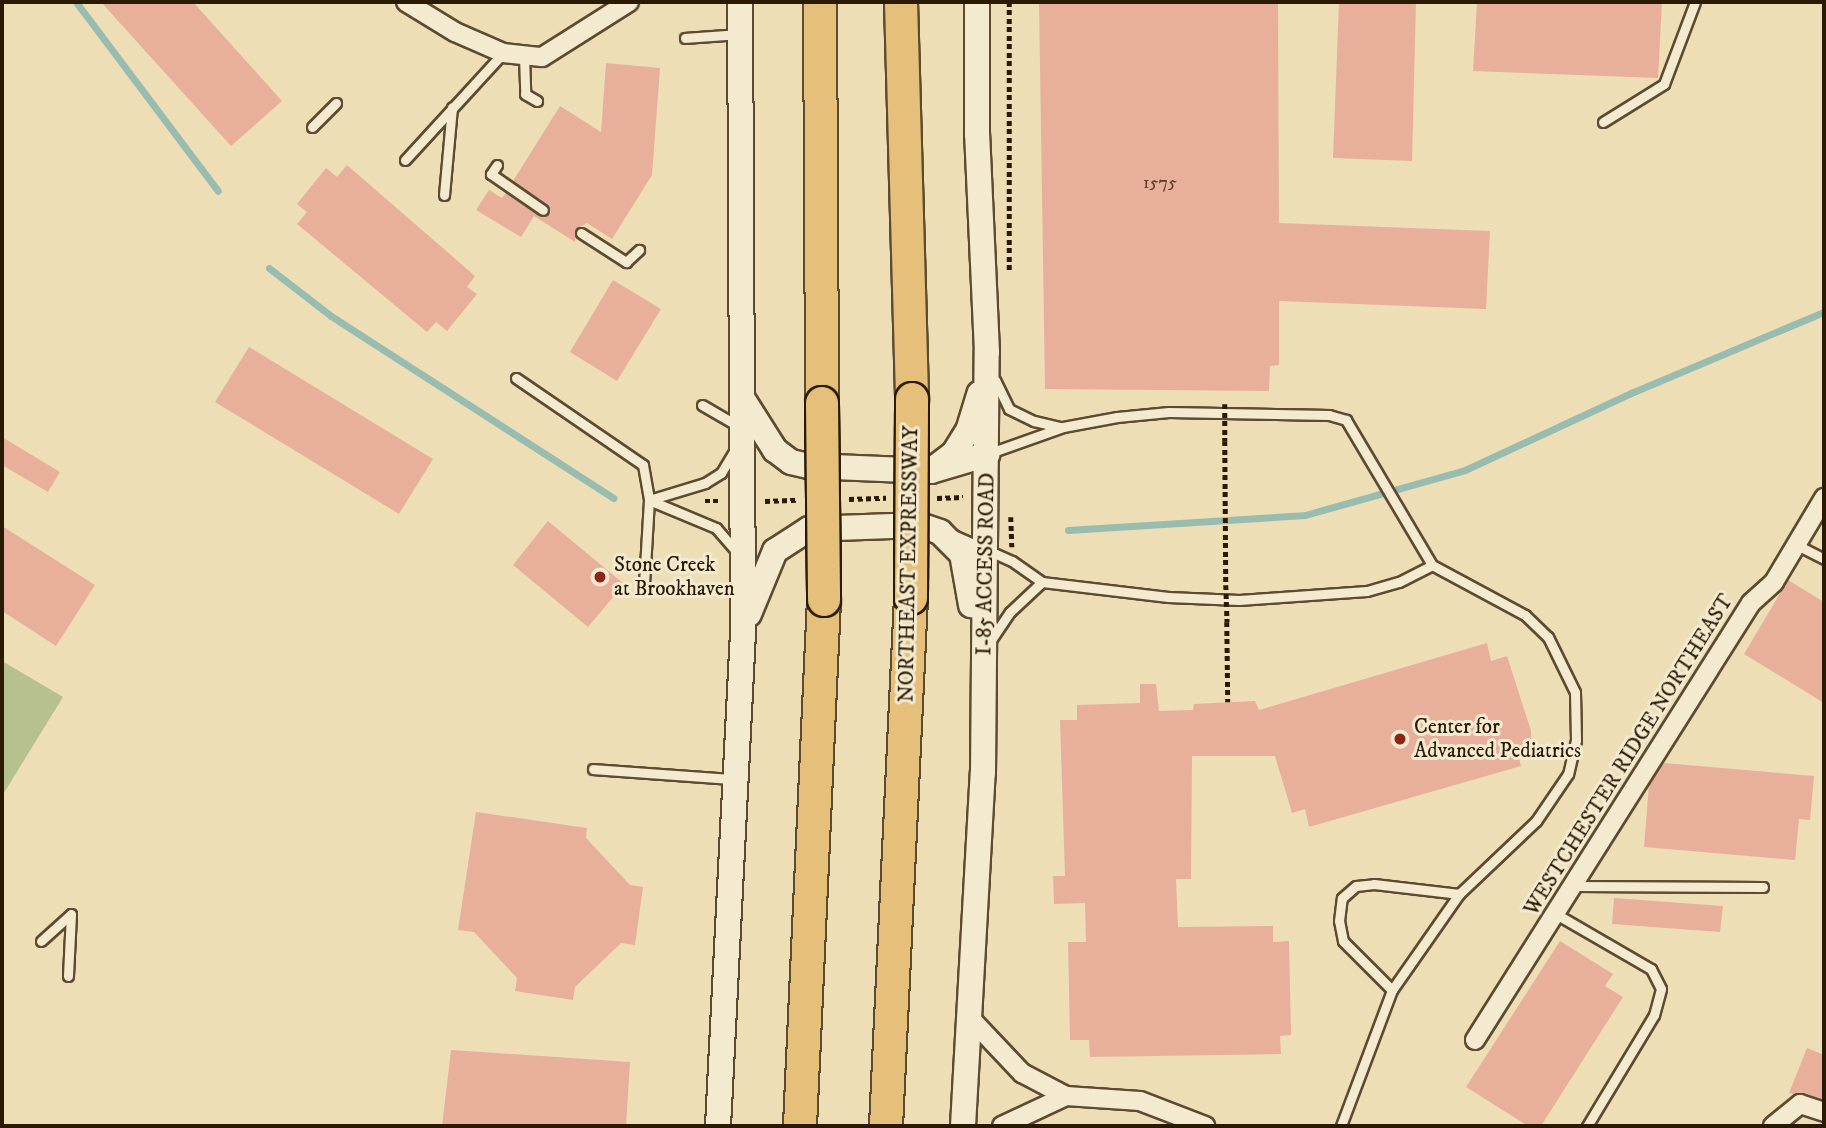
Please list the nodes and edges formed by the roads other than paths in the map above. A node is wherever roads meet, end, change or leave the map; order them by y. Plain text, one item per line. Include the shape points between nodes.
1 (406, 2) edge
2 (629, 2) edge
3 (740, 2) edge
4 (820, 2) edge
5 (901, 2) edge
6 (977, 2) edge
7 (1695, 2) edge
8 (741, 34) junction
9 (685, 38) dead end
10 (503, 53) junction
11 (524, 56) junction
12 (537, 101) dead end
13 (336, 103) dead end
14 (452, 105) junction
15 (1603, 122) dead end
16 (312, 127) dead end
17 (405, 160) dead end
18 (497, 165) dead end
19 (444, 195) dead end
20 (543, 209) dead end
21 (581, 233) dead end
22 (639, 250) dead end
23 (987, 352) junction
24 (516, 378) dead end
25 (744, 400) junction
26 (702, 405) dead end
27 (1062, 427) junction
28 (744, 429) junction
29 (988, 454) junction
30 (931, 471) junction
31 (1824, 498) edge
32 (649, 500) junction
33 (940, 532) junction
34 (1795, 544) junction
35 (985, 547) junction
36 (1824, 559) edge
37 (744, 564) junction
38 (1432, 565) junction
39 (1042, 582) junction
40 (644, 584) dead end
41 (743, 631) junction
42 (985, 650) junction
43 (593, 769) dead end
44 (984, 773) junction
45 (735, 779) junction
46 (1575, 886) junction
47 (1763, 887) dead end
48 (1459, 894) junction
49 (1556, 914) junction
50 (41, 941) dead end
51 (68, 976) dead end
52 (1392, 990) junction
53 (970, 1018) junction
54 (1475, 1040) dead end
55 (1066, 1096) junction
56 (1824, 1112) edge
57 (718, 1126) edge
58 (800, 1126) edge
59 (886, 1126) edge
60 (963, 1126) edge
61 (1002, 1126) edge
62 (1205, 1126) edge
63 (1340, 1126) edge
64 (1587, 1126) edge
65 (1773, 1126) edge

1 - 10 street via 455,32
2 - 11 street via 542,57
3 - 8 main road
4 - 58 highway, bridge via 824,600
5 - 59 highway, NORTHEAST EXPRESSWAY, bridge via 912,399 911,598
6 - 23 main road, I-85 ACCESS ROAD via 977,134
7 - 15 lane via 1664,84
8 - 9 lane
8 - 25 main road
10 - 11 street
10 - 14 lane
11 - 12 lane via 525,94
13 - 16 lane
14 - 17 lane
14 - 19 lane
18 - 20 lane via 491,174
21 - 22 lane via 626,262
23 - 27 lane via 1009,409
23 - 29 main road, I-85 ACCESS ROAD
23 - 30 main road via 968,431 954,453
24 - 32 lane via 643,465
25 - 28 main road
25 - 30 main road via 775,450 792,462
26 - 28 lane
27 - 29 lane
27 - 38 lane via 1169,412 1323,415 1346,420
28 - 32 lane via 721,473 705,483
28 - 37 main road
29 - 30 main road
29 - 35 main road, I-85 ACCESS ROAD
31 - 34 street, WESTCHESTER RIDGE NORTHEAST
32 - 37 lane via 716,528
32 - 40 lane
33 - 35 lane via 958,533
33 - 41 main road via 920,525 809,529 786,541 767,565
33 - 44 main road via 962,554 969,576
34 - 36 lane
34 - 46 street, WESTCHESTER RIDGE NORTHEAST via 1774,582 1751,603
35 - 39 lane
35 - 42 main road, I-85 ACCESS ROAD
37 - 41 main road
38 - 39 lane via 1399,582 1367,591 1239,600
38 - 48 lane via 1514,609 1548,637 1571,676 1576,702 1574,756 1559,789 1536,821
39 - 42 lane via 1010,612
41 - 45 main road
42 - 44 main road, I-85 ACCESS ROAD
43 - 45 lane
44 - 53 main road, I-85 ACCESS ROAD
45 - 57 main road
46 - 47 lane
46 - 49 street, WESTCHESTER RIDGE NORTHEAST
48 - 52 lane
48 - 52 lane via 1374,884 1356,886 1342,898 1339,922 1343,942
49 - 54 street, WESTCHESTER RIDGE NORTHEAST
49 - 64 lane via 1651,969 1661,989 1654,1015
50 - 51 lane via 71,914
52 - 63 lane
53 - 55 street via 1022,1073
53 - 60 main road, I-85 ACCESS ROAD
55 - 61 street
55 - 62 street via 1140,1101
56 - 65 street via 1800,1104

